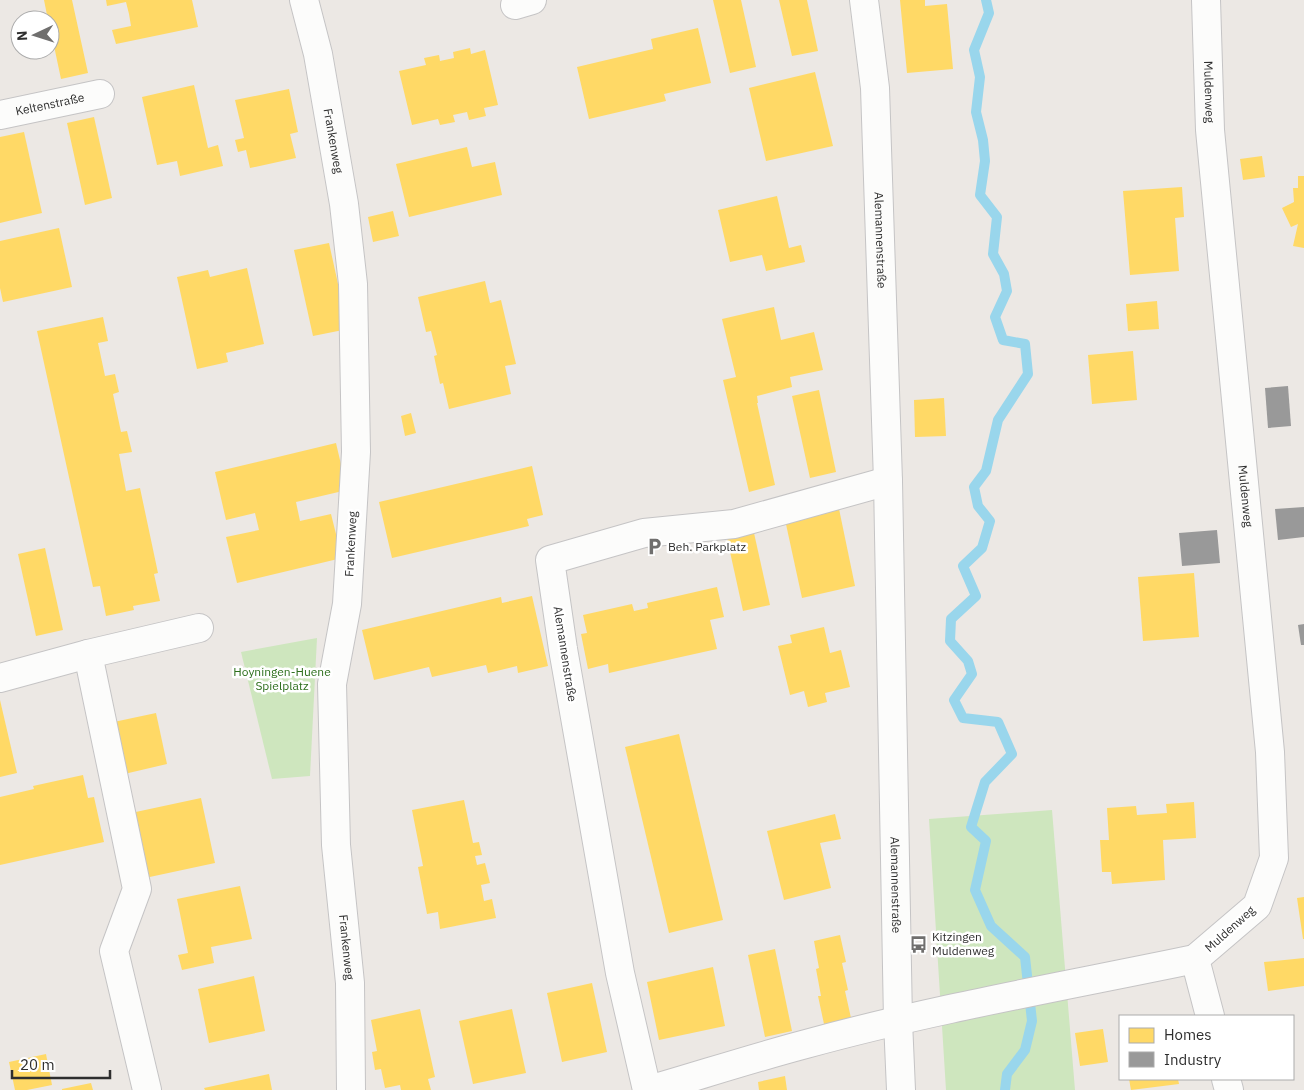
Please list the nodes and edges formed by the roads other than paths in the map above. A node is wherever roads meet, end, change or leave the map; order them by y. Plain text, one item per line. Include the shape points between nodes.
1 (304, 0) edge
2 (864, 0) edge
3 (1206, 0) edge
4 (100, 94) dead end
5 (0, 115) edge
6 (888, 481) junction
7 (199, 628) dead end
8 (88, 654) junction
9 (0, 678) edge
10 (1195, 960) junction
11 (1210, 1015) edge
12 (898, 1021) junction
13 (147, 1090) edge
14 (351, 1090) edge
15 (648, 1090) edge
16 (901, 1090) edge

1 - 14 street, Frankenweg via 318,54 344,204 353,284 356,452 347,604 332,684 336,845 350,983
2 - 6 street, Alemannenstraße via 875,88
3 - 10 street, Muldenweg via 1210,130 1270,752 1274,858 1257,906
4 - 5 street, Keltenstraße
6 - 12 street, Alemannenstraße
6 - 15 street, Alemannenstraße via 734,524 644,533 550,560 620,973
7 - 8 street
8 - 9 street
8 - 13 street via 137,889 114,951
10 - 11 street, Muldenweg
10 - 12 street, Muldenweg
12 - 15 street, Alemannenstraße
12 - 16 street, Alemannenstraße

